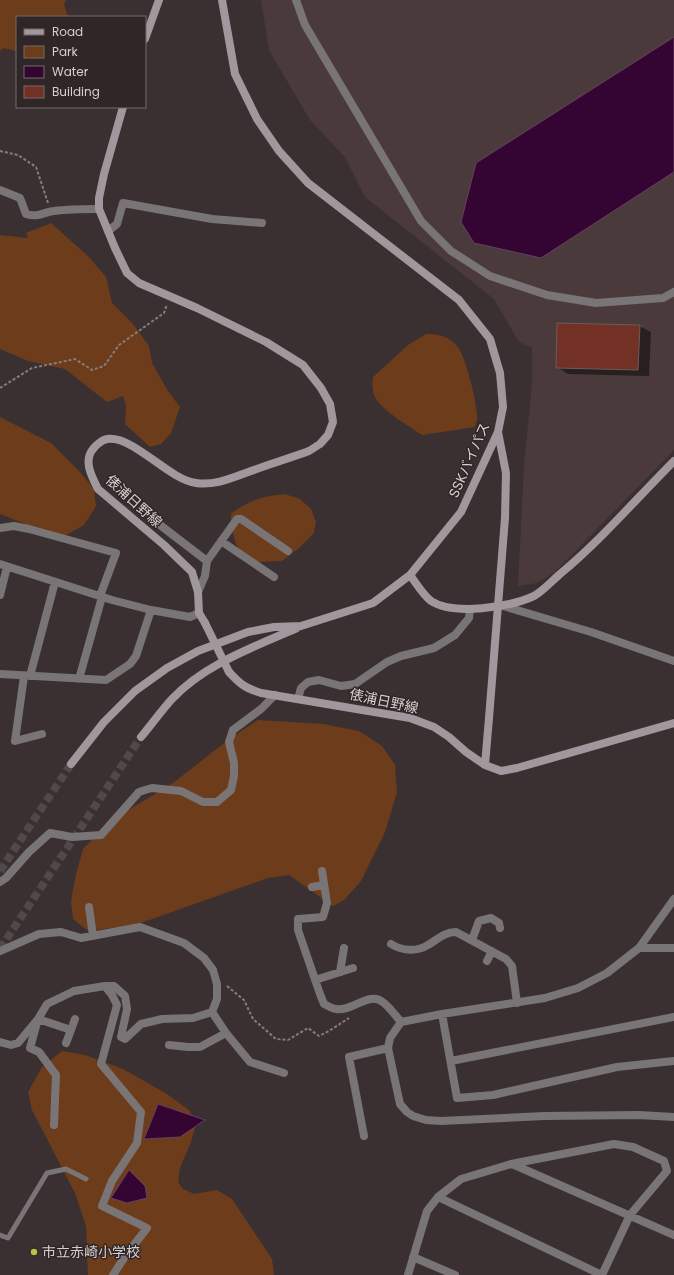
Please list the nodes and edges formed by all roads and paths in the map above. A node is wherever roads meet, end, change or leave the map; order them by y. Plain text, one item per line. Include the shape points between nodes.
1 (159, 0) edge
2 (222, 0) edge
3 (296, 0) edge
4 (146, 36) edge
5 (123, 108) edge
6 (0, 150) edge
7 (0, 190) edge
8 (100, 209) junction
9 (51, 211) junction
10 (262, 224) dead end
11 (108, 230) junction
12 (674, 292) edge
13 (170, 297) junction
14 (0, 388) edge
15 (498, 432) junction
16 (674, 461) edge
17 (160, 525) dead end
18 (0, 528) edge
19 (221, 541) junction
20 (288, 551) dead end
21 (206, 561) junction
22 (4, 565) edge
23 (410, 575) junction
24 (274, 577) dead end
25 (55, 582) junction
26 (198, 592) junction
27 (0, 595) edge
28 (101, 596) junction
29 (503, 606) junction
30 (470, 609) junction
31 (151, 610) junction
32 (199, 613) junction
33 (301, 626) junction
34 (674, 662) edge
35 (0, 674) edge
36 (27, 676) junction
37 (79, 679) junction
38 (275, 695) junction
39 (298, 699) junction
40 (674, 723) edge
41 (42, 734) dead end
42 (141, 737) tunnel mouth
43 (71, 764) tunnel mouth
44 (486, 764) junction
45 (322, 871) dead end
46 (0, 882) edge
47 (324, 885) junction
48 (312, 887) dead end
49 (674, 899) edge
50 (89, 907) dead end
51 (500, 928) dead end
52 (94, 936) junction
53 (472, 940) junction
54 (391, 944) dead end
55 (344, 948) dead end
56 (639, 948) junction
57 (674, 948) edge
58 (0, 951) edge
59 (492, 951) junction
60 (487, 961) dead end
61 (353, 968) dead end
62 (340, 972) junction
63 (315, 980) junction
64 (217, 984) junction
65 (105, 986) junction
66 (517, 1003) junction
67 (212, 1012) junction
68 (442, 1014) junction
69 (350, 1017) dead end
70 (674, 1018) edge
71 (38, 1019) junction
72 (75, 1019) dead end
73 (401, 1022) junction
74 (71, 1030) junction
75 (226, 1033) junction
76 (0, 1042) edge
77 (66, 1043) dead end
78 (169, 1045) dead end
79 (388, 1048) junction
80 (450, 1061) junction
81 (674, 1061) edge
82 (284, 1073) dead end
83 (674, 1117) edge
84 (54, 1125) dead end
85 (364, 1136) dead end
86 (511, 1164) junction
87 (86, 1179) dead end
88 (438, 1197) junction
89 (630, 1215) junction
90 (0, 1235) edge
91 (674, 1235) edge
92 (413, 1257) junction
93 (113, 1275) edge
94 (408, 1275) edge
95 (455, 1275) edge

1 - 4 street
2 - 15 street, SSKバイパス via 235,74 257,119 279,151 308,183 459,300 490,339 500,373 503,407
3 - 12 street via 305,25 421,221 451,251 490,276 547,295 596,303 663,298
5 - 8 street, 俵浦日野線 via 104,174 99,198
6 - 9 path via 18,156 36,167
7 - 9 street via 20,198 26,214 34,216
8 - 9 street
8 - 11 street, 俵浦日野線
10 - 11 street via 123,203 117,224
11 - 13 street, 俵浦日野線 via 127,273 139,283
13 - 14 path via 164,313 119,345 104,366 92,370 75,359 54,363 32,368
13 - 26 street, 俵浦日野線 via 266,342 303,364 330,404 332,422 328,435 309,451 209,484 183,480 120,440 107,439 91,451 88,464 98,489 192,572
15 - 23 street, SSKバイパス via 461,512
15 - 44 street, bridge via 506,473 505,518
16 - 29 street via 578,559 536,595
17 - 21 street
18 - 28 street via 14,526 29,529 116,553
19 - 20 street via 237,519 241,519
19 - 21 street
19 - 24 street
21 - 26 street via 205,576
22 - 25 street
22 - 27 street
23 - 30 street via 431,600 446,608
23 - 33 street, SSKバイパス via 373,603
25 - 28 street
25 - 36 street
26 - 32 street, 俵浦日野線
28 - 31 street
28 - 37 street
29 - 30 street
29 - 34 street via 591,632
30 - 39 street via 469,618 455,635 434,648 387,662 355,684 341,686 319,680 308,682 301,688
31 - 32 street via 190,617
31 - 37 street via 136,656 130,664 106,680
32 - 38 street, 俵浦日野線, bridge via 229,672 241,685 248,690
33 - 42 street via 244,651 199,676 173,698
33 - 43 street, SSKバイパス via 248,632 198,651 167,668 135,691 104,722
35 - 36 street
36 - 37 street
36 - 41 street via 15,741
38 - 39 street, 俵浦日野線
38 - 46 street via 233,730 229,742 234,763 231,790 217,802 203,802 181,791 152,788 139,792 101,835 72,837 50,833
39 - 44 street, 俵浦日野線 via 410,718 434,726 466,752
40 - 44 street, 俵浦日野線 via 517,768 501,770
45 - 47 street
47 - 48 street
47 - 63 street via 326,903 323,917 298,918 298,930
49 - 56 street
50 - 52 street
51 - 53 street via 499,923 491,918 479,921
52 - 58 street via 81,938 61,932 39,934
52 - 64 street via 140,927 184,943 204,958 213,970
53 - 54 street via 456,932 448,932 426,946 408,950 399,949
53 - 59 street
55 - 62 street
56 - 57 street
56 - 66 street via 607,972 578,988
59 - 60 street
59 - 66 street via 512,966
61 - 62 street
62 - 63 street
63 - 73 street via 324,1004 337,1009 353,1006 371,998 378,999
64 - 67 street via 217,999
64 - 69 path via 226,985 244,1000 253,1019 276,1039 288,1040 308,1028 319,1036
65 - 67 street via 114,986 125,996 127,1009 121,1037 125,1038 141,1024 162,1019 193,1018
65 - 71 street via 74,991 47,1004
65 - 93 street via 117,1005 101,1064 141,1112 136,1143 112,1181 102,1206 147,1228
66 - 68 street
67 - 75 street
68 - 73 street
68 - 80 street
70 - 80 street
71 - 74 street
71 - 76 street via 18,1043 11,1045
71 - 84 street via 30,1048 39,1052 56,1074
72 - 74 street
73 - 79 street via 390,1038
74 - 77 street
75 - 78 street via 200,1047
75 - 82 street via 250,1062
79 - 83 street via 400,1104 413,1116 426,1120 639,1114
79 - 85 street via 349,1057
80 - 81 street via 456,1098 493,1095 616,1067
86 - 88 street via 461,1179
86 - 89 street
86 - 89 street via 614,1144 633,1147 664,1161 667,1171
87 - 90 lane via 66,1169 47,1173 8,1238
88 - 89 street via 602,1275
88 - 92 street via 427,1211
89 - 91 street
92 - 94 street
92 - 95 street

